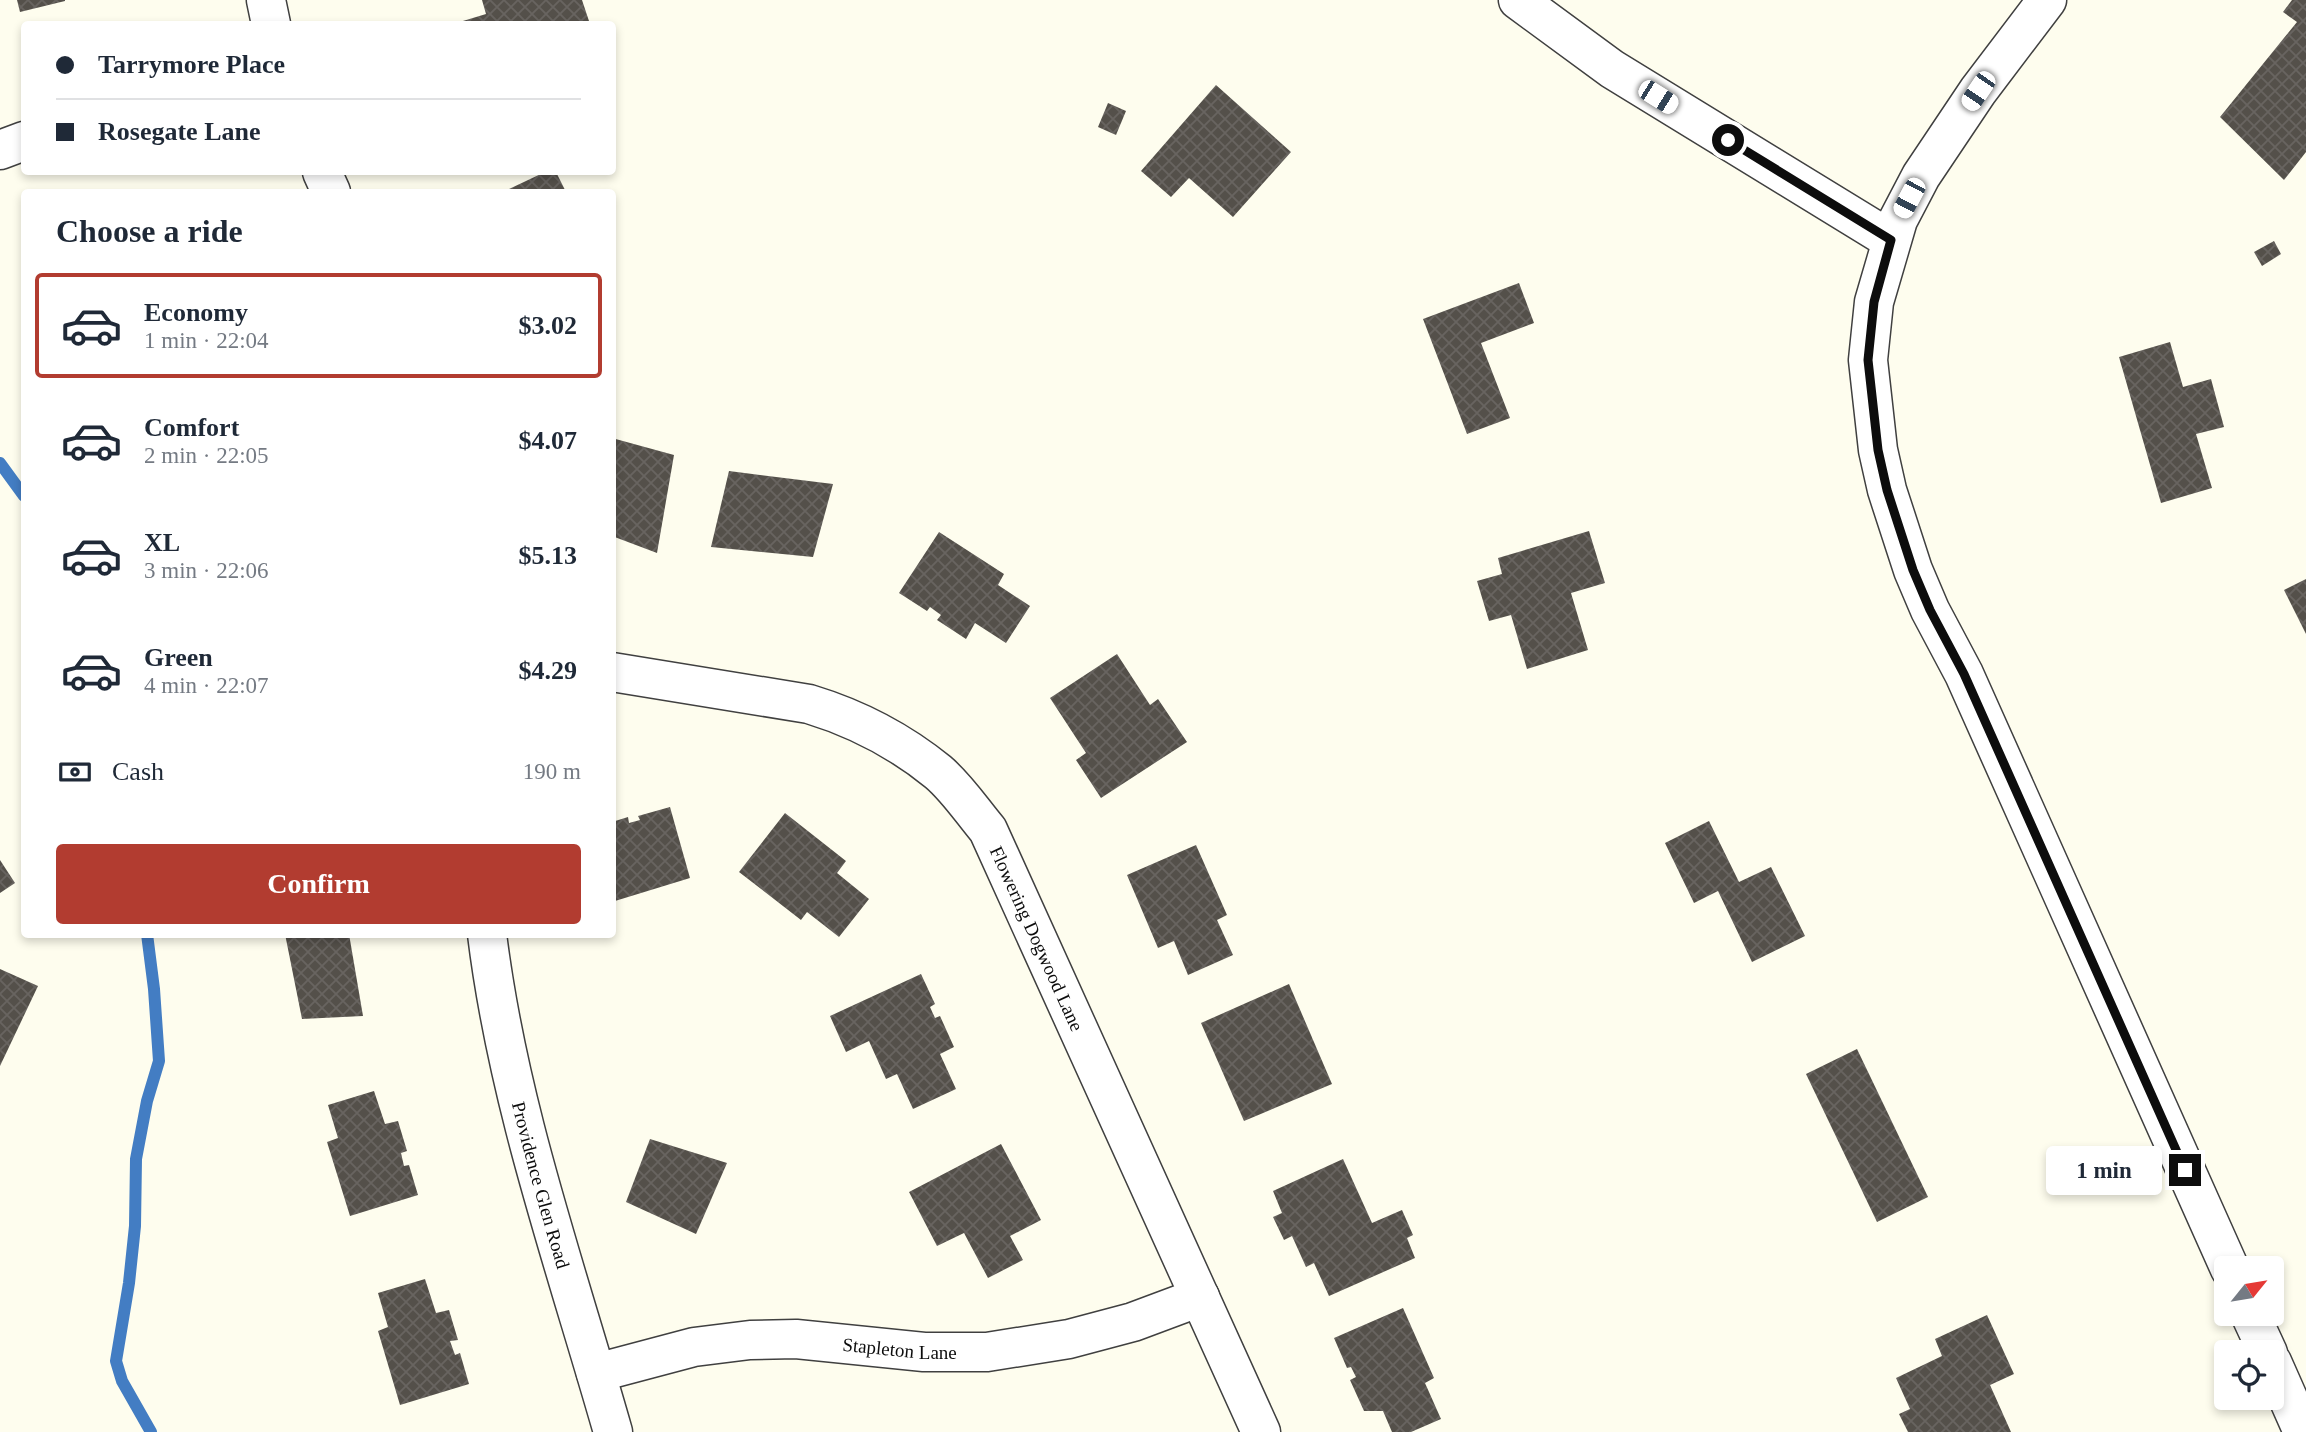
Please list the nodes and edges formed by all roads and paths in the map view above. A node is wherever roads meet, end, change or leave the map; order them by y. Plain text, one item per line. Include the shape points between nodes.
1 (267, 0) edge
2 (1518, 0) edge
3 (2046, 0) edge
4 (270, 21) edge
5 (21, 142) edge
6 (0, 150) edge
7 (1891, 240) junction
8 (616, 672) edge
9 (488, 938) edge
10 (2224, 1256) edge
11 (1200, 1297) junction
12 (596, 1373) junction
13 (2284, 1389) edge
14 (613, 1432) edge
15 (1261, 1432) edge
16 (2303, 1432) edge

1 - 4 street
2 - 7 street via 1612,69
3 - 7 street via 1921,176
5 - 6 street
7 - 10 street via 1874,302 1868,360 1878,450 1913,570
8 - 11 street, Flowering Dogwood Lane via 835,712 885,735 940,773 988,830
9 - 12 street, Providence Glen Road via 531,1155
11 - 12 street, Stapleton Lane via 1082,1336 987,1352 750,1340 694,1347
11 - 15 street, Flowering Dogwood Lane
12 - 14 street, Providence Glen Road
13 - 16 street

